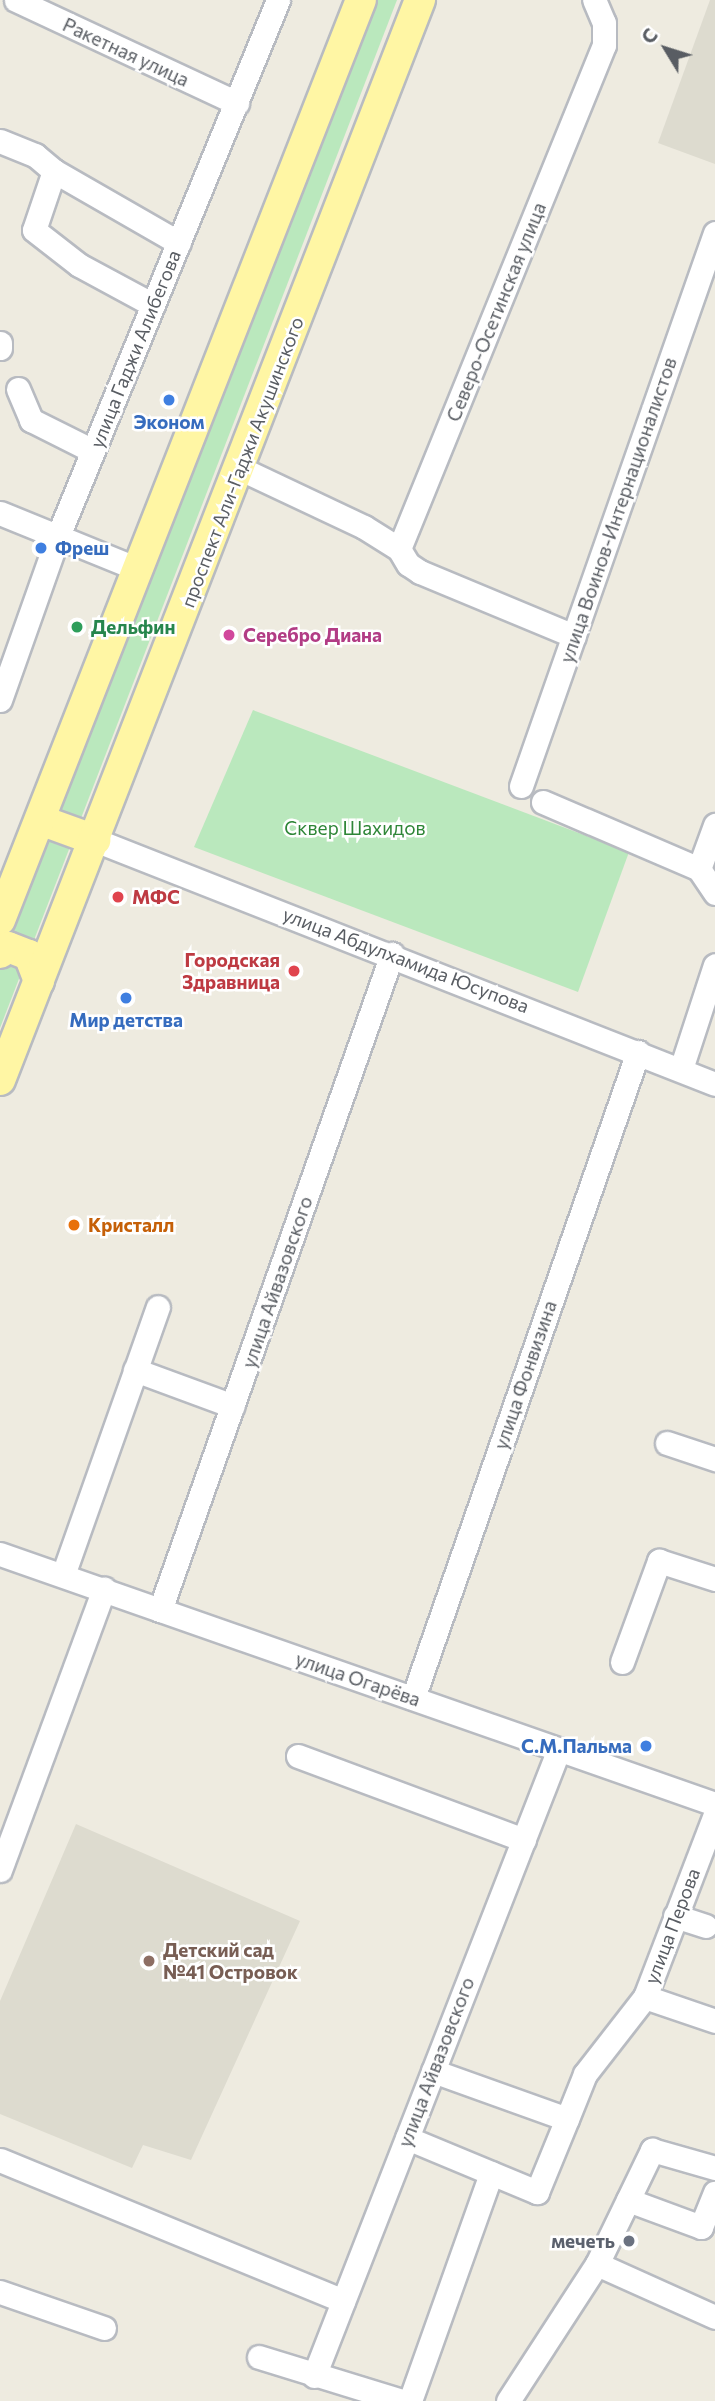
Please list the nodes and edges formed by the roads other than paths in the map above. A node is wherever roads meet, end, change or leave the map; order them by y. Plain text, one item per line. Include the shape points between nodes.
1 (16, 0) edge
2 (278, 0) edge
3 (361, 0) edge
4 (421, 0) edge
5 (594, 0) edge
6 (237, 103) junction
7 (0, 141) edge
8 (54, 171) junction
9 (715, 233) edge
10 (179, 243) junction
11 (153, 305) junction
12 (18, 389) dead end
13 (93, 451) junction
14 (239, 468) junction
15 (0, 513) edge
16 (58, 536) junction
17 (399, 549) junction
18 (138, 569) junction
19 (574, 636) junction
20 (0, 700) edge
21 (521, 786) dead end
22 (543, 802) dead end
23 (40, 820) junction
24 (715, 825) edge
25 (95, 840) junction
26 (699, 869) junction
27 (715, 893) edge
28 (0, 920) edge
29 (0, 953) edge
30 (392, 954) junction
31 (715, 965) edge
32 (39, 981) junction
33 (638, 1052) junction
34 (681, 1069) junction
35 (0, 1080) edge
36 (715, 1084) edge
37 (158, 1307) dead end
38 (135, 1370) junction
39 (233, 1406) junction
40 (667, 1443) dead end
41 (715, 1459) edge
42 (0, 1554) edge
43 (62, 1574) junction
44 (715, 1579) edge
45 (104, 1589) junction
46 (160, 1610) junction
47 (622, 1662) dead end
48 (413, 1698) junction
49 (559, 1749) junction
50 (298, 1756) dead end
51 (715, 1804) edge
52 (715, 1815) edge
53 (524, 1840) junction
54 (0, 1870) edge
55 (675, 1916) junction
56 (705, 1926) dead end
57 (645, 1997) junction
58 (715, 2021) edge
59 (433, 2071) junction
60 (567, 2119) junction
61 (407, 2138) junction
62 (0, 2160) edge
63 (715, 2168) edge
64 (491, 2173) junction
65 (715, 2193) edge
66 (628, 2200) junction
67 (597, 2264) junction
68 (0, 2292) edge
69 (343, 2301) junction
70 (715, 2318) edge
71 (104, 2328) dead end
72 (259, 2357) dead end
73 (314, 2376) junction
74 (402, 2401) edge
75 (410, 2401) edge
76 (508, 2401) edge

1 - 6 street, Ракетная улица
2 - 6 street, улица Гаджи Алибегова
3 - 18 main road
4 - 14 main road, проспект Али-Гаджи Акушинского
5 - 17 street, Северо-Осетинская улица via 604,23 604,45
6 - 10 street, улица Гаджи Алибегова
7 - 8 street via 35,155
8 - 10 street
8 - 11 street via 34,230 79,265
9 - 19 street, улица Воинов-Интернационалистов
10 - 11 street, улица Гаджи Алибегова
11 - 13 street, улица Гаджи Алибегова
12 - 13 street via 31,420
13 - 16 street, улица Гаджи Алибегова
14 - 17 street via 364,527
14 - 25 main road, проспект Али-Гаджи Акушинского
15 - 16 street
16 - 18 street
16 - 20 street, улица Гаджи Алибегова
17 - 19 street via 420,572
18 - 23 main road
19 - 21 street, улица Воинов-Интернационалистов
22 - 26 street
23 - 25 main road
23 - 28 main road
24 - 26 street
25 - 30 street, улица Абдулхамида Юсупова
25 - 32 main road, проспект Али-Гаджи Акушинского
26 - 27 street
29 - 32 main road via 8,947 29,955
30 - 33 street, улица Абдулхамида Юсупова
30 - 39 street, улица Айвазовского
31 - 34 street
32 - 35 main road, проспект Али-Гаджи Акушинского
33 - 34 street, улица Абдулхамида Юсупова
33 - 48 street, улица Фонвизина
34 - 36 street, улица Абдулхамида Юсупова
37 - 38 street
38 - 39 street
38 - 43 street
39 - 46 street, улица Айвазовского
40 - 41 street
42 - 43 street, улица Огарёва
43 - 45 street, улица Огарёва
44 - 47 street via 659,1561
45 - 46 street, улица Огарёва
45 - 54 street
46 - 48 street, улица Огарёва
48 - 49 street, улица Огарёва
49 - 51 street, улица Огарёва
49 - 53 street, улица Айвазовского
50 - 53 street
52 - 55 street, улица Перова
53 - 59 street, улица Айвазовского
55 - 56 street
55 - 57 street, улица Перова
57 - 58 street
57 - 60 street, улица Перова via 585,2074
59 - 60 street
59 - 61 street, улица Айвазовского
60 - 64 street, улица Перова via 537,2192
61 - 64 street
61 - 69 street, улица Айвазовского
62 - 69 street
63 - 66 street via 652,2150
64 - 75 street
65 - 66 street via 701,2227
66 - 67 street
67 - 70 street
67 - 76 street
68 - 71 street
69 - 73 street, улица Айвазовского
72 - 73 street
73 - 74 street

